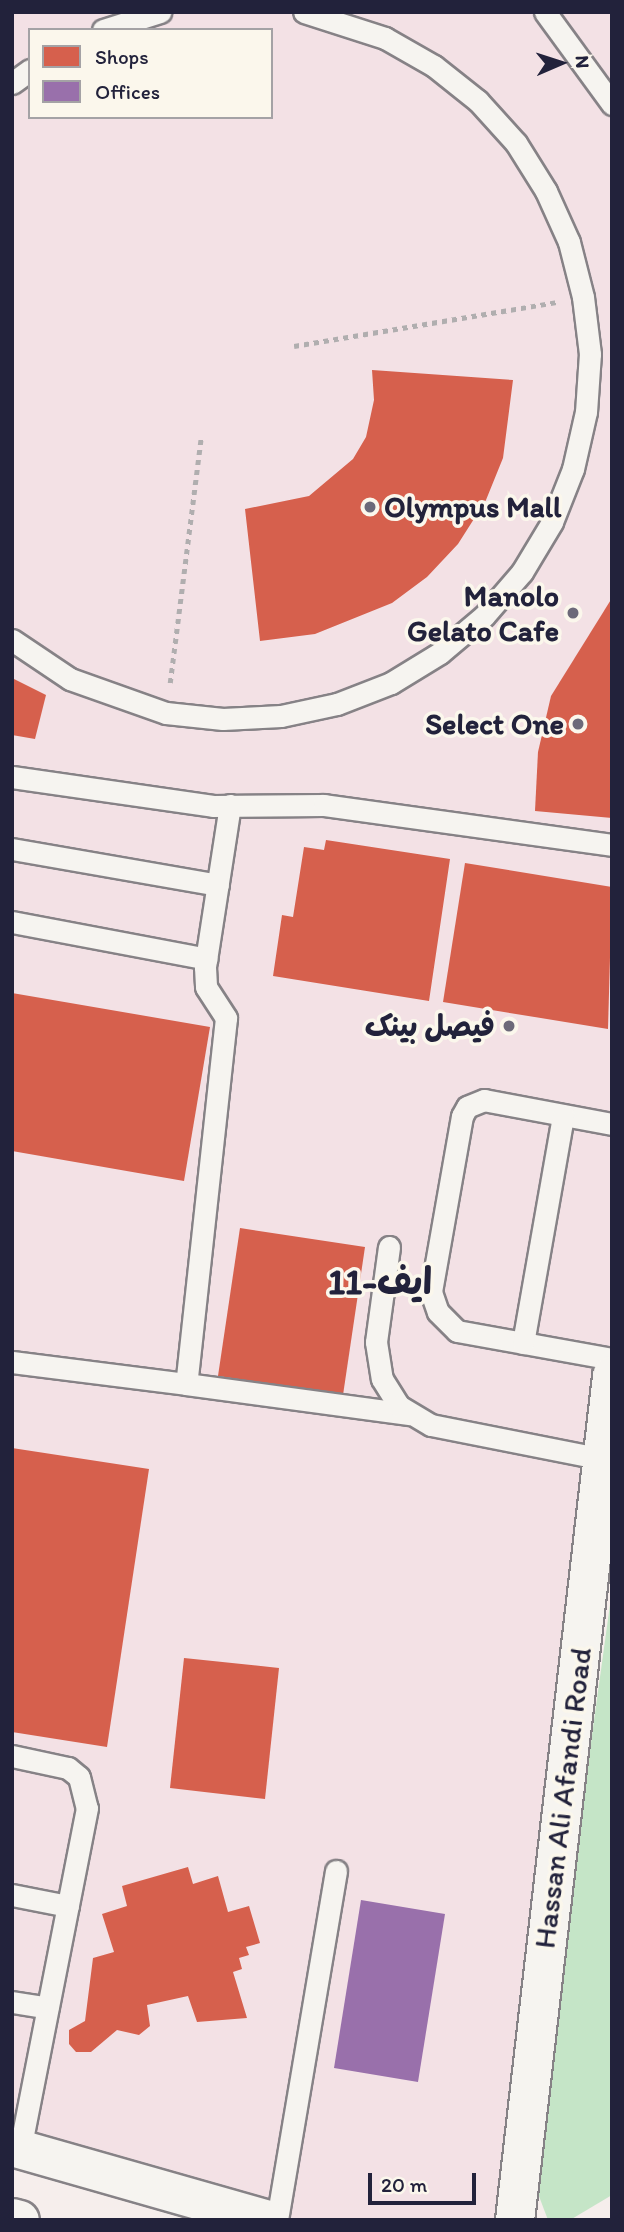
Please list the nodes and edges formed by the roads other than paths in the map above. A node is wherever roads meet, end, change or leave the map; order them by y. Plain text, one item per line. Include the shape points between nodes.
1 (163, 12) edge
2 (304, 12) edge
3 (545, 12) edge
4 (114, 22) edge
5 (28, 71) edge
6 (12, 83) edge
7 (612, 104) edge
8 (12, 640) edge
9 (12, 777) edge
10 (230, 805) junction
11 (612, 845) edge
12 (12, 849) edge
13 (218, 885) junction
14 (12, 922) edge
15 (207, 959) junction
16 (563, 1115) junction
17 (612, 1124) edge
18 (389, 1247) dead end
19 (523, 1343) junction
20 (612, 1359) edge
21 (12, 1362) edge
22 (612, 1376) edge
23 (186, 1384) junction
24 (409, 1414) junction
25 (602, 1459) junction
26 (12, 1756) edge
27 (336, 1871) dead end
28 (12, 1895) edge
29 (68, 1906) junction
30 (12, 2001) edge
31 (48, 2008) junction
32 (16, 2149) edge
33 (12, 2218) edge
34 (20, 2220) edge
35 (268, 2220) edge
36 (277, 2220) edge
37 (516, 2220) edge

1 - 4 lane
2 - 8 lane via 385,38 434,66 478,101 516,143 547,191 569,242 583,297 589,366 586,412 573,469 552,522 522,572 484,616 440,653 391,682 337,704 223,719 166,713 70,679
3 - 7 lane
5 - 6 lane
9 - 10 lane
10 - 11 lane via 324,805
10 - 13 lane
12 - 13 lane
13 - 15 lane
14 - 15 lane
15 - 23 lane via 206,987 226,1018
16 - 17 lane
16 - 19 lane
16 - 19 lane via 484,1100 467,1107 430,1292 438,1312 457,1331
18 - 24 lane via 375,1325 377,1353 386,1389
19 - 20 lane
21 - 23 lane
22 - 25 street, Hassan Ali Afandi Road
23 - 24 lane
24 - 25 lane via 431,1425
25 - 37 street, Hassan Ali Afandi Road
26 - 29 lane via 68,1768 79,1777 86,1793
27 - 36 lane
28 - 29 lane
29 - 31 lane
30 - 31 lane
31 - 32 lane
32 - 35 street
33 - 34 street

